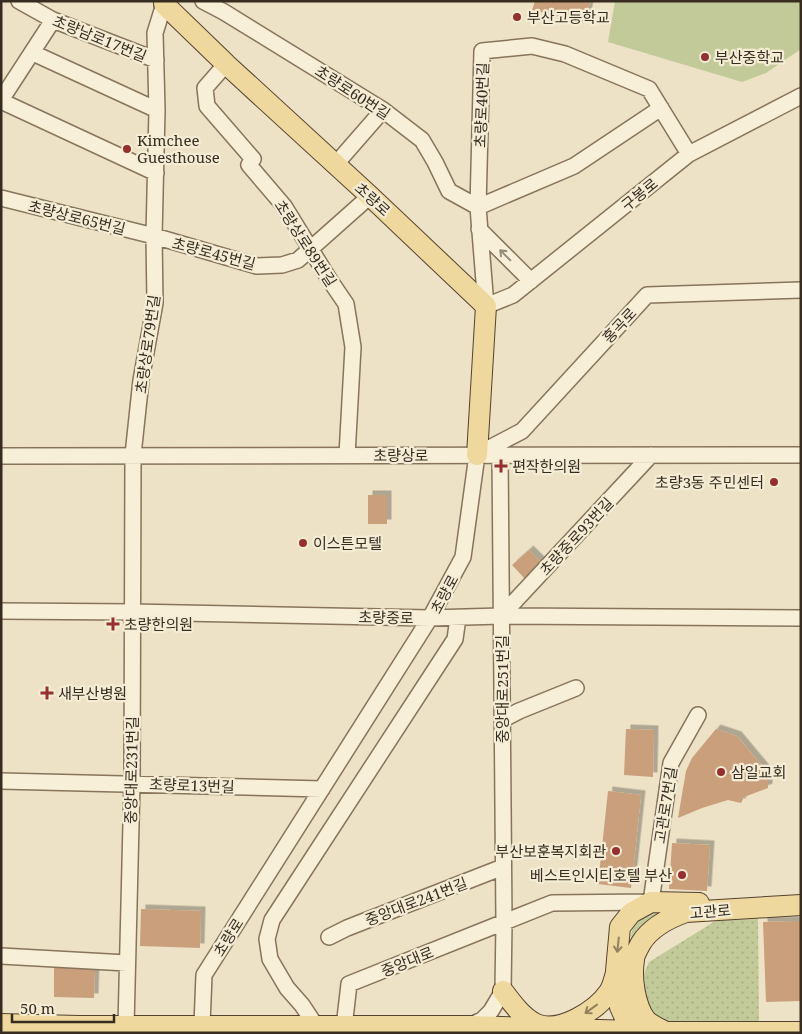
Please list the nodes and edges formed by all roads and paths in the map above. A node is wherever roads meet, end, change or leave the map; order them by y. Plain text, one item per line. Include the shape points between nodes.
1 (19, 1) edge
2 (203, 1) edge
3 (164, 3) edge
4 (53, 20) junction
5 (33, 53) junction
6 (156, 60) junction
7 (226, 64) junction
8 (801, 96) edge
9 (1, 100) edge
10 (661, 108) junction
11 (157, 110) junction
12 (383, 110) junction
13 (689, 154) junction
14 (335, 165) junction
15 (156, 173) junction
16 (370, 196) junction
17 (1, 198) edge
18 (478, 207) junction
19 (479, 229) junction
20 (154, 236) junction
21 (311, 249) junction
22 (531, 281) junction
23 (801, 290) edge
24 (486, 306) junction
25 (133, 455) junction
26 (347, 455) junction
27 (477, 455) junction
28 (500, 455) junction
29 (651, 455) junction
30 (801, 455) edge
31 (1, 456) edge
32 (1, 612) edge
33 (132, 612) junction
34 (501, 616) junction
35 (430, 618) junction
36 (458, 618) junction
37 (801, 618) edge
38 (576, 688) dead end
39 (698, 715) dead end
40 (502, 720) junction
41 (1, 781) edge
42 (132, 783) junction
43 (322, 789) junction
44 (503, 867) junction
45 (651, 902) junction
46 (801, 905) edge
47 (746, 908) junction
48 (504, 922) junction
49 (329, 937) dead end
50 (1, 956) edge
51 (127, 963) junction
52 (616, 971) junction
53 (503, 991) junction
54 (1, 1024) edge
55 (202, 1025) junction
56 (126, 1026) junction
57 (316, 1026) junction
58 (344, 1026) junction
59 (469, 1026) junction
60 (549, 1028) junction
61 (631, 1032) edge
62 (667, 1032) edge
63 (801, 1032) edge

1 - 4 street, 초량남로17번길
2 - 12 street, 초량로60번길
3 - 6 street, 초량상로79번길 via 155,33
3 - 7 main road, 초량로
4 - 5 street
4 - 6 street, 초량남로17번길
5 - 9 street
5 - 11 street
6 - 11 street, 초량상로79번길
7 - 14 main road, 초량로
7 - 21 street, 초량상로89번길 via 205,88 207,106 253,159 249,165 284,206
8 - 13 street, 구봉로
9 - 15 street
10 - 13 street, 초량로40번길
10 - 18 street via 574,166
10 - 18 street, 초량로40번길 via 649,88 565,54 532,46 482,51
11 - 15 street, 초량상로79번길
12 - 14 street
12 - 18 street, 초량로60번길 via 422,140 448,191
13 - 22 street, 구봉로
14 - 16 main road, 초량로
15 - 20 street, 초량상로79번길
16 - 21 street, 초량로45번길
16 - 24 main road, 초량로
17 - 20 street, 초량상로65번길
18 - 19 street, 초량로40번길
22 -> 19 street
19 - 24 street, 초량로40번길
20 - 21 street, 초량로45번길 via 257,266 282,266 298,260
20 - 25 street, 초량상로79번길 via 155,303 140,380
21 - 26 street, 초량상로89번길 via 346,304 352,347
22 - 24 street, 구봉로 via 513,295
23 - 27 street, 홍곡로 via 647,295 522,431
24 - 27 main road, 초량로
25 - 26 street, 초량상로
25 - 31 street, 초량상로
25 - 33 street, 중앙대로231번길
26 - 27 street, 초량상로
27 - 28 street, 초량상로
27 - 35 street, 초량로 via 464,557
28 - 29 street, 초량상로
28 - 34 street, 중앙대로251번길
29 - 30 street, 초량상로
29 - 34 street, 초량중로93번길
32 - 33 street, 초량중로
33 - 35 street, 초량중로
33 - 42 street, 중앙대로231번길
34 - 36 street, 초량중로
34 - 37 street, 초량중로
34 - 40 street, 중앙대로251번길
35 - 36 street, 초량중로
35 - 43 street, 초량로
36 - 57 street via 455,639 272,920 267,939 270,959
38 - 40 street
39 - 45 street, 고관로7번길 via 671,763
40 - 44 street, 중앙대로251번길
41 - 42 street, 초량로13번길
42 - 43 street, 초량로13번길
42 - 51 street, 중앙대로231번길
43 - 55 street, 초량로 via 204,975
44 - 48 street, 중앙대로251번길
44 - 49 street, 중앙대로241번길
45 - 47 main road, 고관로
45 - 48 street via 552,903
45 -> 52 main road via 631,913 620,928
46 - 47 main road, 고관로
47 - 62 main road, 고관로 via 686,912 669,918 642,941 634,960 638,1008 647,1021
48 - 53 street, 중앙대로251번길
48 - 58 street, 중앙대로 via 349,984
50 - 51 street
51 - 56 street, 중앙대로231번길
52 -> 60 main road via 610,990 600,1003 576,1018
52 - 61 main road via 620,1007
53 - 59 street via 491,1011
53 - 60 main road via 525,1018
54 - 56 main road
55 - 56 main road
55 - 57 main road
57 - 58 main road
58 - 59 main road
59 - 60 main road
60 - 61 main road
61 - 62 main road
62 - 63 main road

